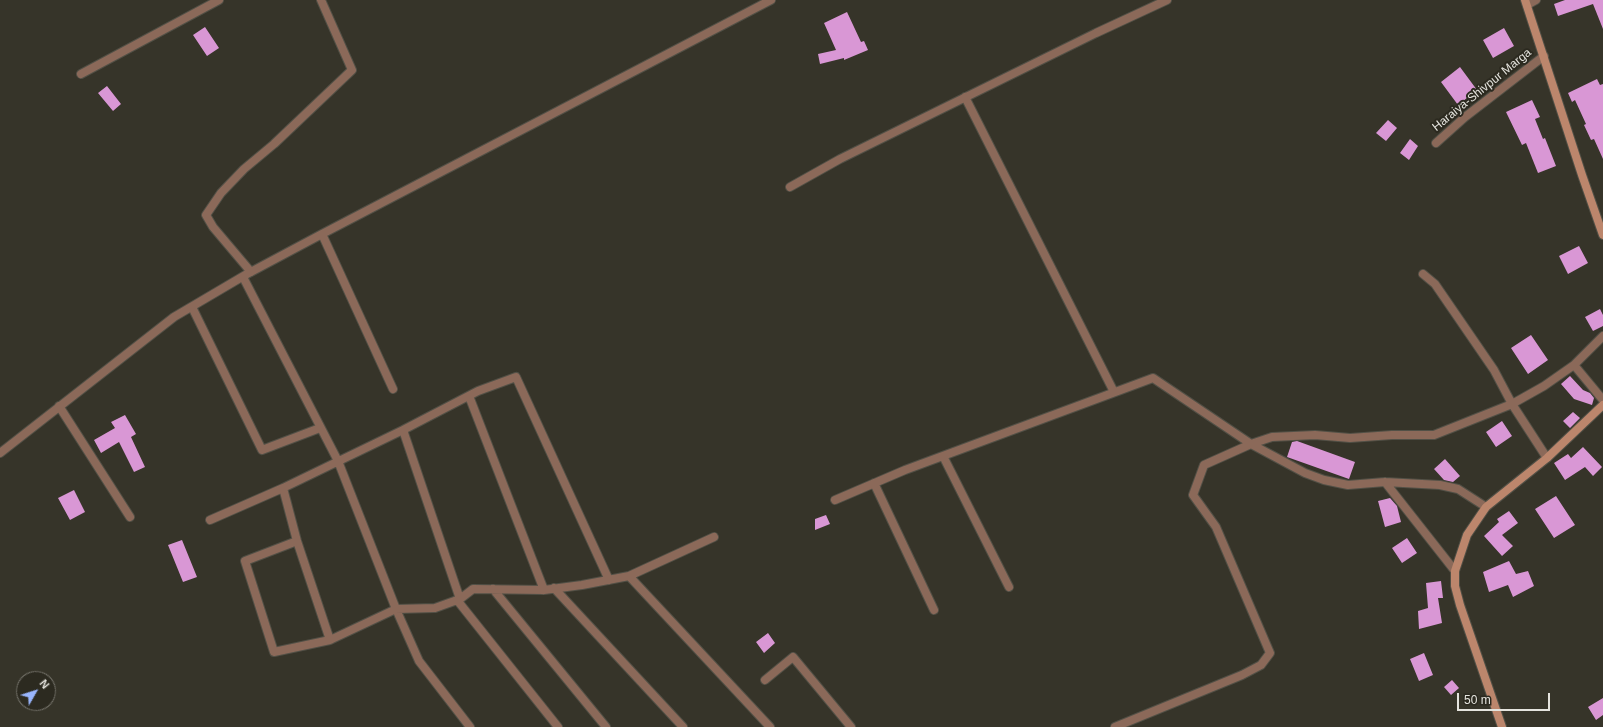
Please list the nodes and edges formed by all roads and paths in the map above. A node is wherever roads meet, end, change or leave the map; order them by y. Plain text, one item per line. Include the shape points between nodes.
1 (219, 0) edge
2 (321, 0) edge
3 (771, 0) edge
4 (1167, 0) edge
5 (1536, 0) edge
6 (1526, 2) edge
7 (1544, 56) junction
8 (81, 74) dead end
9 (965, 97) junction
10 (1436, 143) dead end
11 (790, 187) dead end
12 (322, 234) junction
13 (1603, 235) edge
14 (251, 272) junction
15 (1423, 274) dead end
16 (243, 277) junction
17 (192, 307) junction
18 (1603, 336) edge
19 (1574, 365) junction
20 (393, 389) dead end
21 (1114, 392) junction
22 (469, 396) junction
23 (1603, 400) edge
24 (1512, 404) junction
25 (1603, 405) edge
26 (59, 406) junction
27 (320, 428) junction
28 (403, 430) junction
29 (1250, 444) junction
30 (0, 453) edge
31 (943, 456) junction
32 (1547, 458) junction
33 (338, 461) junction
34 (1385, 482) junction
35 (874, 483) junction
36 (283, 488) junction
37 (835, 500) dead end
38 (1486, 508) junction
39 (130, 517) dead end
40 (210, 520) dead end
41 (714, 537) dead end
42 (297, 541) junction
43 (1455, 571) junction
44 (629, 576) junction
45 (609, 580) junction
46 (1009, 587) dead end
47 (554, 588) junction
48 (493, 589) junction
49 (544, 590) junction
50 (458, 600) junction
51 (396, 609) junction
52 (934, 610) dead end
53 (330, 640) junction
54 (765, 680) dead end
55 (470, 727) edge
56 (558, 727) edge
57 (606, 727) edge
58 (683, 727) edge
59 (770, 727) edge
60 (851, 727) edge
61 (1115, 727) edge
62 (1502, 727) edge

1 - 8 street
2 - 14 street via 352,70 244,169 221,193 206,215
3 - 12 street
4 - 9 street
5 - 6 street
6 - 7 street
7 - 10 street, Haraiya-Shivpur Marga via 1465,117
7 - 13 street
9 - 11 street via 840,159
9 - 21 street
12 - 14 street
12 - 20 street
14 - 16 street
15 - 24 street via 1435,284 1494,370
16 - 17 street
16 - 27 street
17 - 26 street via 174,317
17 - 27 street via 262,450
18 - 19 street
19 - 23 street
19 - 24 street
21 - 29 street via 1153,378
21 - 31 street
22 - 28 street
22 - 45 street via 516,377
22 - 49 street
24 - 29 street via 1434,435 1272,437
24 - 32 street
25 - 32 street
26 - 30 street
26 - 39 street
27 - 33 street
28 - 33 street
28 - 50 street
29 - 34 street via 1305,473 1324,480 1348,485
29 - 61 street via 1204,465 1193,495 1216,527 1270,653 1261,665 1242,675
31 - 35 street
31 - 46 street
32 - 38 street
33 - 36 street
33 - 51 street
34 - 38 street via 1440,485 1458,489
34 - 43 street
35 - 37 street
35 - 52 street
36 - 40 street
36 - 42 street
38 - 43 street via 1467,535
41 - 44 street
42 - 53 street
42 - 53 street via 245,561 274,652
43 - 62 street via 1460,605
44 - 45 street
44 - 59 street
45 - 47 street
47 - 49 street
47 - 58 street
48 - 49 street
48 - 50 street via 473,589
48 - 57 street
50 - 51 street via 435,608
50 - 56 street
51 - 53 street
51 - 55 street via 419,661
54 - 60 street via 793,657

